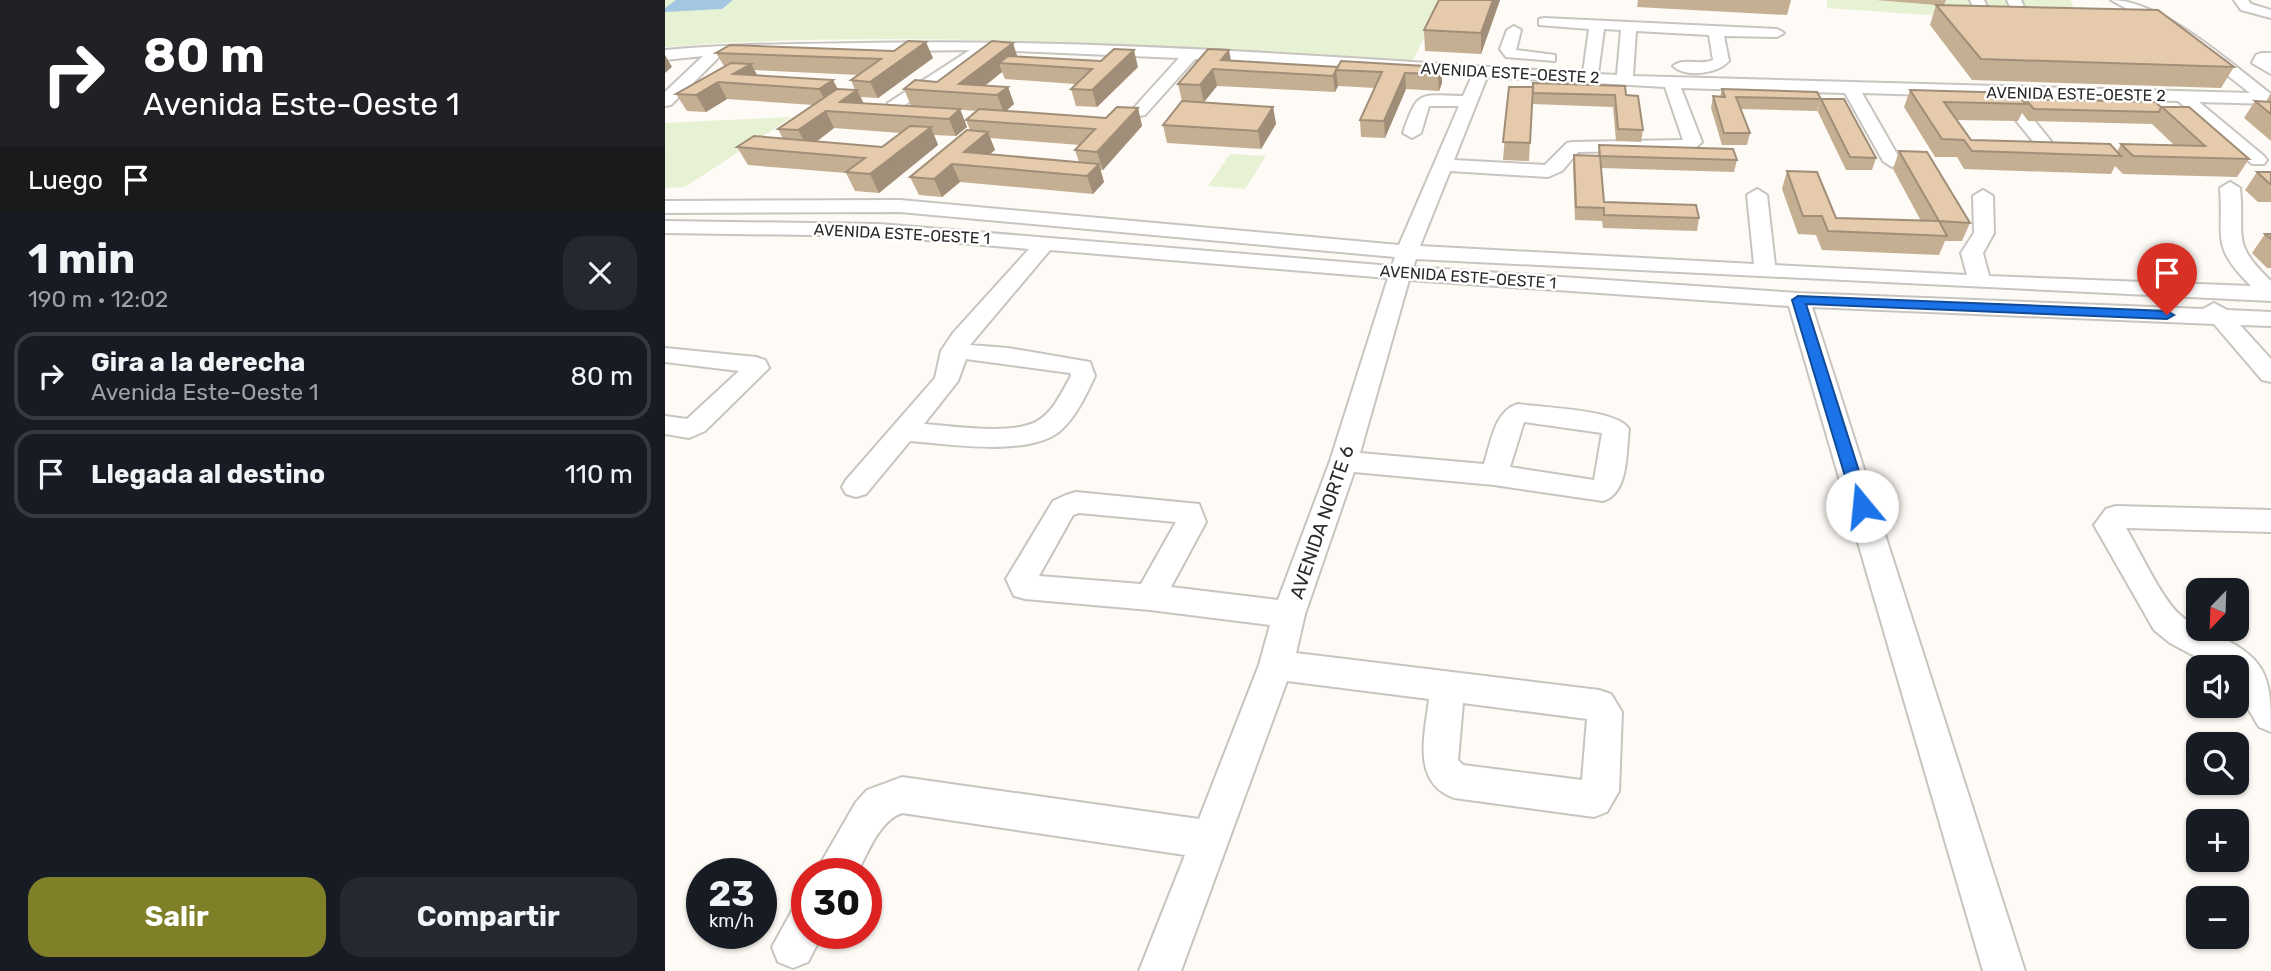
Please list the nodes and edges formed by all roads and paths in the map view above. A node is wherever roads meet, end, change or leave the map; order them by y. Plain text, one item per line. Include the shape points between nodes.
1 (1977, 0) edge
2 (2014, 0) edge
3 (2104, 0) edge
4 (2118, 0) edge
5 (2241, 0) edge
6 (2271, 14) edge
7 (1543, 22) dead end
8 (1597, 25) junction
9 (1629, 27) junction
10 (1514, 30) dead end
11 (1716, 32) junction
12 (1777, 33) dead end
13 (1556, 41) junction
14 (987, 45) junction
15 (718, 50) junction
16 (1191, 54) junction
17 (665, 55) edge
18 (1672, 56) junction
19 (2271, 58) edge
20 (1594, 60) junction
21 (1633, 62) junction
22 (2271, 69) edge
23 (1481, 72) junction
24 (1590, 78) junction
25 (1625, 80) junction
26 (1851, 88) junction
27 (2002, 92) junction
28 (2182, 96) junction
29 (2245, 98) junction
30 (2269, 99) edge
31 (665, 102) edge
32 (1469, 102) junction
33 (894, 107) edge
34 (1139, 111) edge
35 (1412, 133) dead end
36 (2042, 141) edge
37 (2258, 160) dead end
38 (1892, 161) dead end
39 (1443, 165) junction
40 (2230, 188) dead end
41 (1757, 195) dead end
42 (1983, 196) dead end
43 (667, 224) edge
44 (1044, 244) junction
45 (1404, 262) junction
46 (1765, 271) junction
47 (1980, 282) junction
48 (2198, 292) junction
49 (2271, 294) edge
50 (1798, 300) junction
51 (2220, 317) junction
52 (2271, 319) edge
53 (953, 351) junction
54 (665, 355) edge
55 (2271, 373) edge
56 (665, 425) edge
57 (903, 431) junction
58 (1344, 461) junction
59 (1494, 475) junction
60 (856, 487) dead end
61 (2271, 522) edge
62 (1150, 597) junction
63 (1289, 614) junction
64 (1276, 665) junction
65 (1447, 685) junction
66 (2271, 716) edge
67 (1207, 839) junction
68 (844, 858) edge
69 (1160, 971) edge
70 (2004, 971) edge

1 - 2 street via 1986,20 2024,23
3 - 29 street via 2171,36
4 - 30 street via 2186,36
5 - 6 street
7 - 13 street
8 - 9 street
8 - 13 street
8 - 20 street
9 - 18 street
9 - 21 street
10 - 13 street via 1508,49 1511,54
11 - 12 street
11 - 18 street
11 - 18 street via 1721,61 1717,66
13 - 20 street
14 - 15 street, AVENIDA ESTE-OESTE 2
14 - 16 street, AVENIDA ESTE-OESTE 2
14 - 33 street
15 - 17 street, AVENIDA ESTE-OESTE 2
15 - 31 street
16 - 23 street, AVENIDA ESTE-OESTE 2
16 - 34 street
18 - 25 street, AVENIDA ESTE-OESTE 2
18 - 26 street, AVENIDA ESTE-OESTE 2
18 - 39 street via 1693,142 1687,146 1573,147 1548,171
19 - 22 street via 2260,62
20 - 21 street
20 - 24 street
21 - 25 street
23 - 24 street, AVENIDA ESTE-OESTE 2
23 - 32 street, AVENIDA NORTE 6
24 - 25 street, AVENIDA ESTE-OESTE 2
26 - 27 street, AVENIDA ESTE-OESTE 2
26 - 38 street
27 - 28 street, AVENIDA ESTE-OESTE 2
27 - 36 street
28 - 29 street, AVENIDA ESTE-OESTE 2
28 - 37 street
29 - 30 street, AVENIDA ESTE-OESTE 2
32 - 35 street via 1427,100 1421,104
32 - 39 street, AVENIDA NORTE 6
39 - 45 street, AVENIDA NORTE 6
40 - 49 street via 2229,240 2237,257
41 - 46 street
42 - 47 street via 1984,233 1972,253
43 - 44 street, AVENIDA ESTE-OESTE 1 via 879,229
43 - 45 street via 695,206 899,206
44 - 45 street, AVENIDA ESTE-OESTE 1
44 - 53 street
45 - 46 street
45 - 50 street, AVENIDA ESTE-OESTE 1
45 - 58 street, AVENIDA NORTE 6
46 - 47 street
47 - 48 street
48 - 49 street
48 - 51 street
50 - 51 street, AVENIDA ESTE-OESTE 1
50 - 70 street
51 - 52 street, AVENIDA ESTE-OESTE 1
51 - 55 street
53 - 57 street via 953,369 946,381
53 - 57 street via 1055,361 1081,367 1083,376 1065,408 1044,430 1024,436
54 - 56 street via 757,368 697,425 689,429
57 - 60 street
58 - 59 street
58 - 63 street, AVENIDA NORTE 6
59 - 59 street via 1603,491 1616,429 1518,413
61 - 66 street via 2116,517 2109,525 2165,621 2237,665
62 - 62 street via 1025,587 1021,579 1063,508 1076,502 1189,512 1191,522
62 - 63 street
63 - 64 street, AVENIDA NORTE 6
64 - 65 street
64 - 67 street, AVENIDA NORTE 6
65 - 65 street via 1599,705 1605,712 1600,791 1594,799 1454,781 1440,760
67 - 68 street via 902,795 880,803
67 - 69 street, AVENIDA NORTE 6

